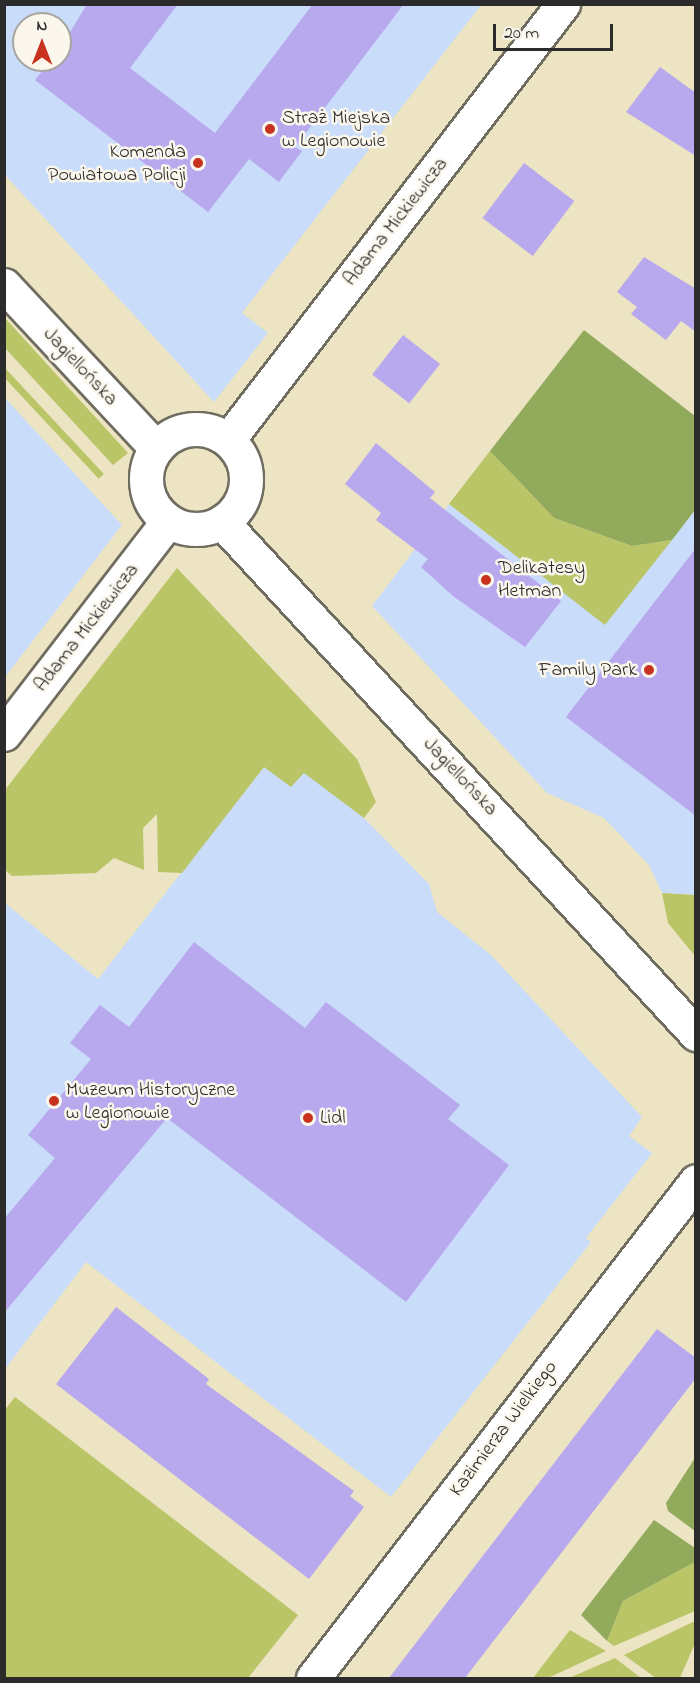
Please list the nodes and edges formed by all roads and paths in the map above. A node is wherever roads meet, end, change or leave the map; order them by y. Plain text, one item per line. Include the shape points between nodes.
1 (563, 4) edge
2 (4, 285) edge
3 (228, 440) junction
4 (156, 448) junction
5 (168, 521) junction
6 (222, 522) junction
7 (4, 734) edge
8 (696, 1034) edge
9 (696, 1181) edge
10 (313, 1678) edge

1 - 3 street, Adama Mickiewicza
2 - 4 street, Jagiellońska
3 - 4 street via 190,429
3 - 6 street via 244,462 246,490
4 - 5 street via 147,487
5 - 6 street via 195,530
5 - 7 street, Adama Mickiewicza
6 - 8 street, Jagiellońska
9 - 10 street, Kazimierza Wielkiego

